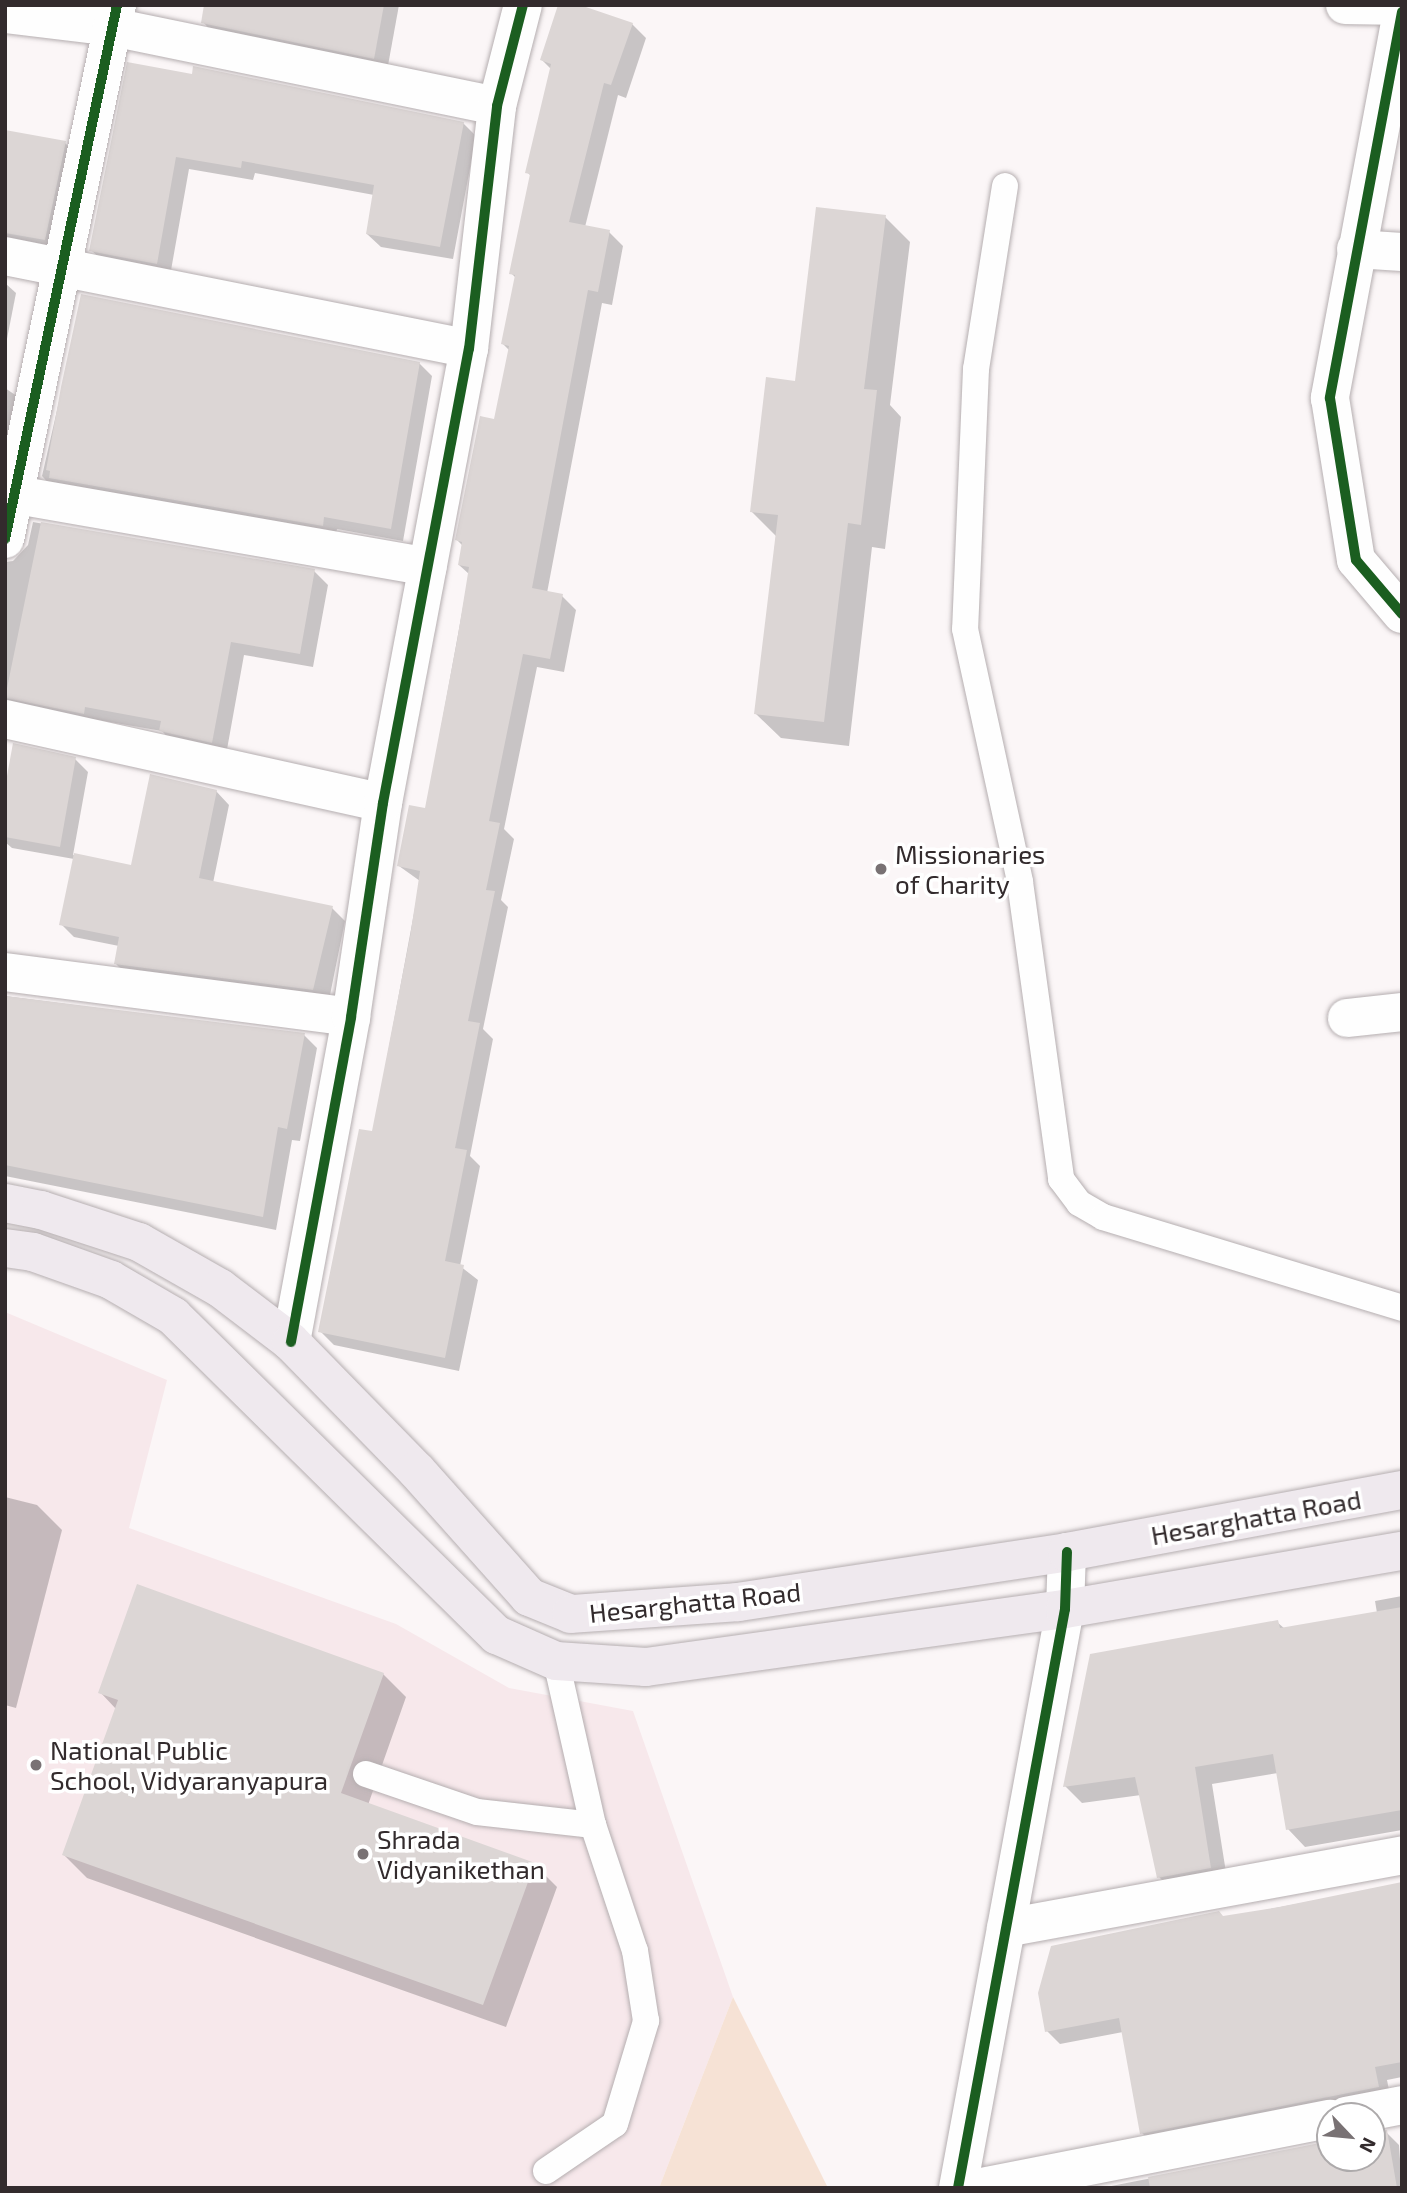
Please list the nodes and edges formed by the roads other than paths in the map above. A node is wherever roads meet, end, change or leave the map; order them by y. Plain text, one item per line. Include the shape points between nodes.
1 (523, 5) edge
2 (1345, 5) edge
3 (5, 14) edge
4 (115, 16) edge
5 (1401, 21) edge
6 (497, 106) junction
7 (1005, 186) dead end
8 (1356, 249) junction
9 (1402, 252) edge
10 (5, 256) edge
11 (62, 265) junction
12 (469, 349) junction
13 (9, 493) edge
14 (5, 539) edge
15 (428, 567) junction
16 (1402, 614) edge
17 (5, 719) edge
18 (383, 803) junction
19 (5, 972) edge
20 (1402, 1012) edge
21 (351, 1017) junction
22 (1347, 1018) dead end
23 (5, 1203) edge
24 (5, 1248) edge
25 (1402, 1308) edge
26 (291, 1342) junction
27 (1402, 1490) edge
28 (1402, 1551) edge
29 (1067, 1552) junction
30 (1065, 1609) junction
31 (556, 1661) junction
32 (366, 1774) dead end
33 (593, 1825) junction
34 (1402, 1855) edge
35 (1006, 1928) junction
36 (1316, 2122) edge
37 (546, 2171) dead end
38 (958, 2188) edge
39 (978, 2188) edge

1 - 6 street
2 - 5 street
3 - 4 street
4 - 6 street
4 - 11 street
5 - 8 street
6 - 12 street
7 - 25 lane via 976,369 965,629 1020,882 1061,1179 1079,1203 1103,1217
8 - 9 street
8 - 16 street via 1330,398 1356,560
10 - 11 street
11 - 12 street
11 - 13 street
12 - 15 street
13 - 14 street
13 - 15 street
15 - 18 street
17 - 18 street
18 - 21 street
19 - 21 street
20 - 22 street
21 - 26 street
23 - 26 main road, Hesarghatta Road via 139,1242 220,1288
24 - 31 main road, Hesarghatta Road via 33,1252 111,1280 173,1316 497,1635
26 - 29 main road, Hesarghatta Road via 416,1470 529,1597 549,1609 620,1614 738,1602
27 - 29 main road, Hesarghatta Road
28 - 30 main road, Hesarghatta Road
29 - 30 street
30 - 31 main road, Hesarghatta Road via 646,1667
30 - 35 street
31 - 33 lane
32 - 33 lane via 477,1812
33 - 37 lane via 635,1951 646,2021 615,2124
34 - 35 street
35 - 38 street
36 - 39 street

